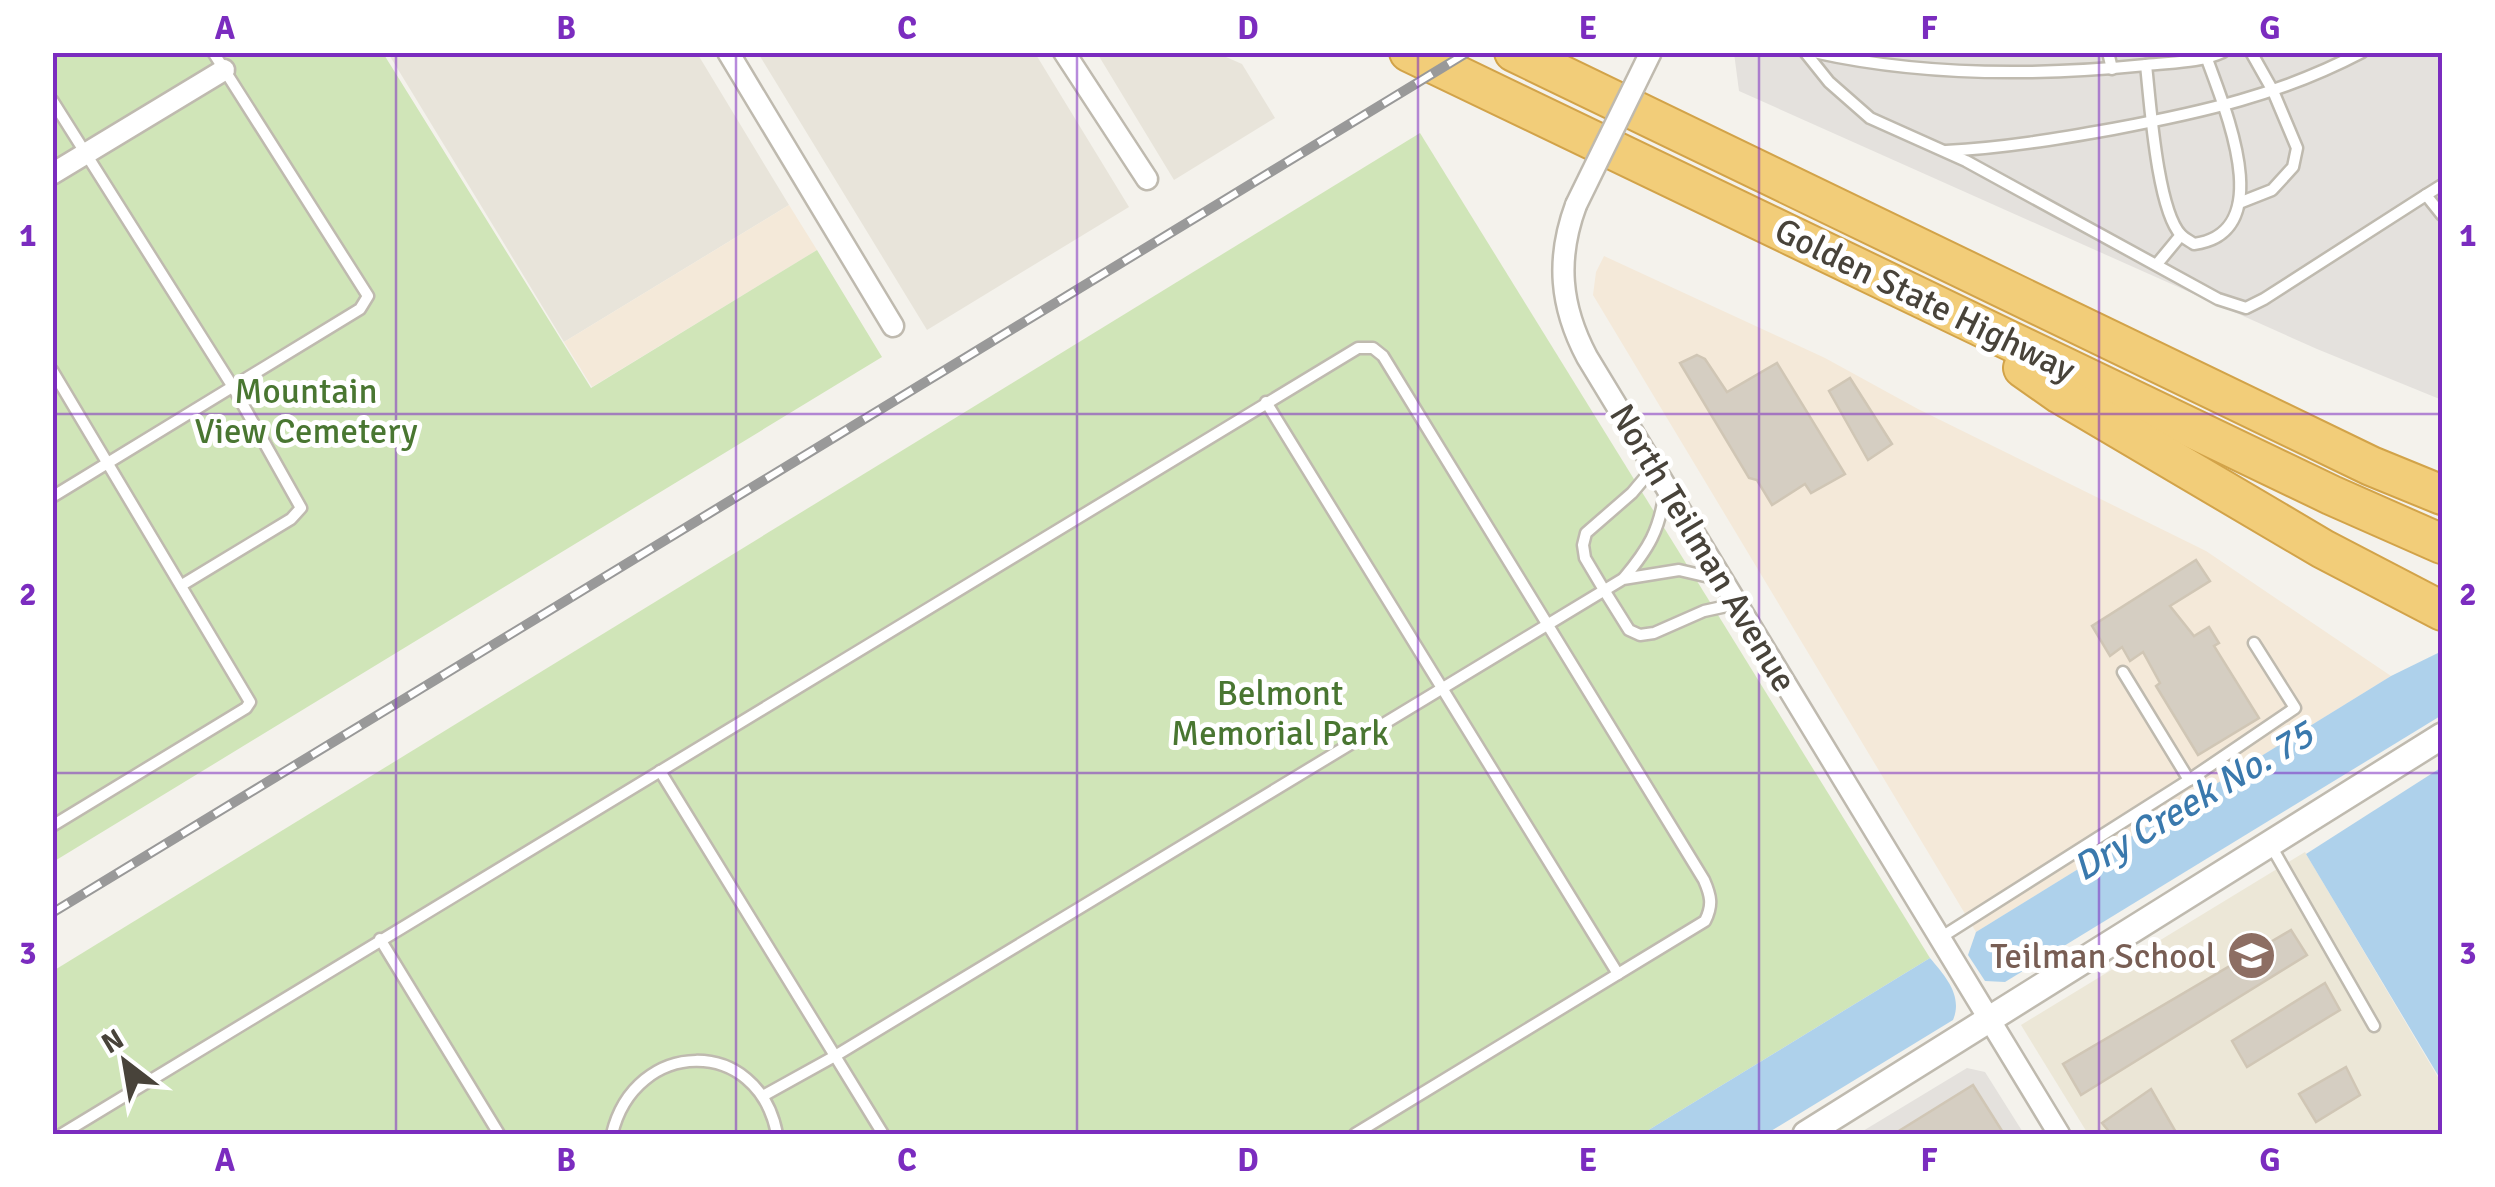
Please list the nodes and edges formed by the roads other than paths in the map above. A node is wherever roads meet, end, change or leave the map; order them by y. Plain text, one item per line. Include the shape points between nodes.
1 (728, 52) edge
2 (1064, 52) edge
3 (1409, 52) edge
4 (1514, 52) edge
5 (1651, 52) edge
6 (1806, 52) edge
7 (1814, 52) edge
8 (2108, 52) edge
9 (2222, 52) edge
10 (2251, 52) edge
11 (2362, 52) edge
12 (2208, 59) junction
13 (219, 62) edge
14 (2146, 65) junction
15 (2112, 69) junction
16 (2273, 91) junction
17 (52, 100) edge
18 (2224, 106) junction
19 (2152, 121) junction
20 (1945, 151) junction
21 (86, 154) junction
22 (52, 174) edge
23 (1147, 179) dead end
24 (2442, 185) edge
25 (1810, 194) junction
26 (2426, 194) junction
27 (2239, 203) junction
28 (2442, 216) edge
29 (2180, 235) junction
30 (2156, 264) junction
31 (1940, 308) junction
32 (893, 326) dead end
33 (52, 370) edge
34 (233, 387) junction
35 (1266, 402) junction
36 (109, 464) junction
37 (1654, 467) junction
38 (2442, 469) edge
39 (1666, 486) junction
40 (2442, 495) edge
41 (52, 497) edge
42 (2442, 544) edge
43 (1623, 579) junction
44 (1723, 580) junction
45 (182, 585) junction
46 (1604, 590) junction
47 (1737, 604) junction
48 (2442, 610) edge
49 (1548, 625) junction
50 (2254, 643) dead end
51 (2123, 672) dead end
52 (1442, 688) junction
53 (2442, 736) edge
54 (660, 772) junction
55 (2189, 780) junction
56 (52, 826) edge
57 (2269, 843) junction
58 (380, 939) junction
59 (1939, 939) junction
60 (1618, 974) junction
61 (1990, 1020) junction
62 (2374, 1026) dead end
63 (835, 1056) junction
64 (764, 1096) junction
65 (62, 1134) edge
66 (500, 1134) edge
67 (612, 1134) edge
68 (778, 1134) edge
69 (883, 1134) edge
70 (1355, 1134) edge
71 (1806, 1134) edge
72 (2059, 1134) edge

1 - 32 street
2 - 23 street
3 - 31 highway, Golden State Highway
4 - 25 highway, Golden State Highway
5 - 37 street, North Teilman Avenue, bridge via 1576,205 1564,246 1563,290 1587,357
6 - 20 lane via 1870,118
7 - 15 lane via 1872,65
8 - 15 lane
9 - 12 lane
10 - 16 lane
11 - 16 lane
12 - 14 lane
12 - 18 lane
13 - 21 street
13 - 34 lane via 368,296 360,309
14 - 15 lane
14 - 19 lane
16 - 18 lane
16 - 27 lane via 2296,148 2294,167 2272,190
17 - 21 lane
18 - 19 lane
18 - 27 lane via 2243,189
19 - 20 lane via 2009,148
19 - 29 lane
20 - 30 lane
21 - 22 street
21 - 34 lane
24 - 26 lane
25 - 38 highway
25 - 40 highway, Golden State Highway
26 - 28 lane
26 - 30 lane via 2246,308
27 - 29 lane via 2233,223 2210,242 2194,244
29 - 30 lane
31 - 42 highway, Golden State Highway
31 - 48 highway via 2060,394 2322,548
33 - 36 lane
34 - 36 lane
34 - 45 lane via 301,508
35 - 49 lane via 1358,348 1373,348
35 - 52 lane
35 - 54 lane
36 - 41 lane
36 - 45 lane
37 - 39 street, North Teilman Avenue
37 - 46 lane via 1586,534 1585,558
39 - 43 lane via 1652,543
39 - 44 street, North Teilman Avenue
43 - 44 lane via 1679,570
43 - 46 lane
44 - 47 street, North Teilman Avenue
45 - 56 lane via 250,702
46 - 47 lane via 1629,630 1640,635
46 - 49 lane
47 - 59 street, North Teilman Avenue
49 - 52 lane
49 - 60 lane via 1711,894 1705,921
50 - 55 lane via 2296,708
51 - 55 lane
52 - 60 lane
52 - 63 lane
53 - 57 street
54 - 58 lane
54 - 63 lane
55 - 59 lane
57 - 61 street
57 - 62 lane
58 - 65 lane
58 - 66 lane
59 - 61 street, North Teilman Avenue
60 - 70 lane
61 - 71 street
61 - 72 street, North Teilman Avenue
63 - 64 lane
63 - 69 lane
64 - 67 lane via 730,1068 708,1061 674,1064 628,1094
64 - 68 lane

